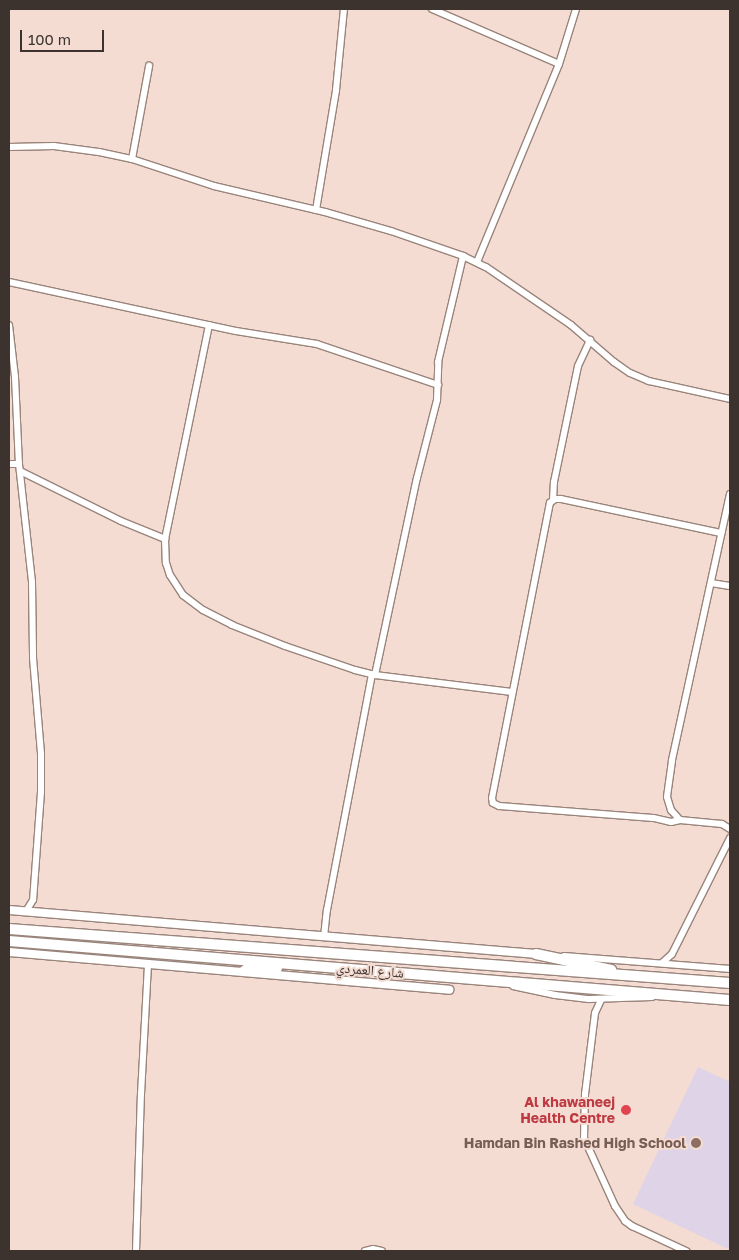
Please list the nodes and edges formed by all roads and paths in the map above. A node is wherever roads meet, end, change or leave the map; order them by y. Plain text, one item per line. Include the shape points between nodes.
1 (344, 9) edge
2 (432, 9) edge
3 (576, 9) edge
4 (559, 64) junction
5 (149, 66) dead end
6 (9, 147) edge
7 (132, 159) junction
8 (316, 210) junction
9 (463, 256) junction
10 (477, 262) junction
11 (9, 282) edge
12 (9, 325) edge
13 (209, 325) junction
14 (590, 340) junction
15 (12, 377) edge
16 (438, 385) junction
17 (730, 399) edge
18 (9, 464) edge
19 (20, 467) junction
20 (730, 494) edge
21 (554, 500) junction
22 (721, 533) junction
23 (165, 539) junction
24 (711, 582) junction
25 (730, 586) edge
26 (374, 675) junction
27 (512, 692) junction
28 (680, 820) junction
29 (730, 828) edge
30 (730, 838) edge
31 (33, 900) junction
32 (9, 910) edge
33 (26, 912) junction
34 (42, 913) junction
35 (9, 929) edge
36 (324, 937) junction
37 (9, 941) edge
38 (9, 952) edge
39 (536, 954) junction
40 (672, 954) junction
41 (148, 963) junction
42 (662, 964) junction
43 (679, 965) junction
44 (337, 967) junction
45 (730, 969) edge
46 (244, 972) junction
47 (624, 975) junction
48 (488, 979) junction
49 (730, 983) edge
50 (449, 990) dead end
51 (666, 994) junction
52 (601, 1000) junction
53 (730, 1000) edge
54 (136, 1251) edge
55 (365, 1251) edge
56 (382, 1251) edge
57 (686, 1251) edge

1 - 8 street via 336,90
2 - 4 street
3 - 4 street
4 - 10 street
5 - 7 street
6 - 7 street via 69,147
7 - 8 street via 214,186
8 - 9 street via 372,224
9 - 10 street
9 - 16 street via 440,355
10 - 14 street
11 - 13 street
12 - 15 street
13 - 16 street via 317,344
13 - 23 street
14 - 17 street via 614,362 640,377
14 - 21 street via 578,366 554,482
15 - 19 street
16 - 26 street
18 - 19 street
19 - 23 street via 120,521
19 - 31 street via 32,582 33,658 41,754
20 - 22 street
21 - 22 street
21 - 27 street via 549,506
22 - 24 street
23 - 26 street via 170,575 192,603 267,640
24 - 25 street
24 - 28 street via 669,776 668,804
26 - 27 street
26 - 36 street
27 - 28 street via 492,798 496,805 671,822
28 - 29 street via 722,824
30 - 40 street
31 - 33 street
31 - 34 street
32 - 33 street
33 - 34 street
34 - 36 street
35 - 47 main road, شارع العمردي
36 - 39 street
37 - 44 main road, شارع العمردي
38 - 41 street
39 - 42 street
39 - 47 main road via 603,967
40 - 42 street
40 - 43 street
41 - 46 street
41 - 54 street
42 - 43 street
43 - 45 street
44 - 46 main road via 319,970 249,968
44 - 48 main road, شارع العمردي
46 - 50 street
47 - 49 main road, شارع العمردي
48 - 51 main road, شارع العمردي
48 - 52 street via 555,995
51 - 52 street
51 - 53 main road, شارع العمردي
52 - 57 street via 596,1009 583,1132 591,1158 625,1221
55 - 56 street

